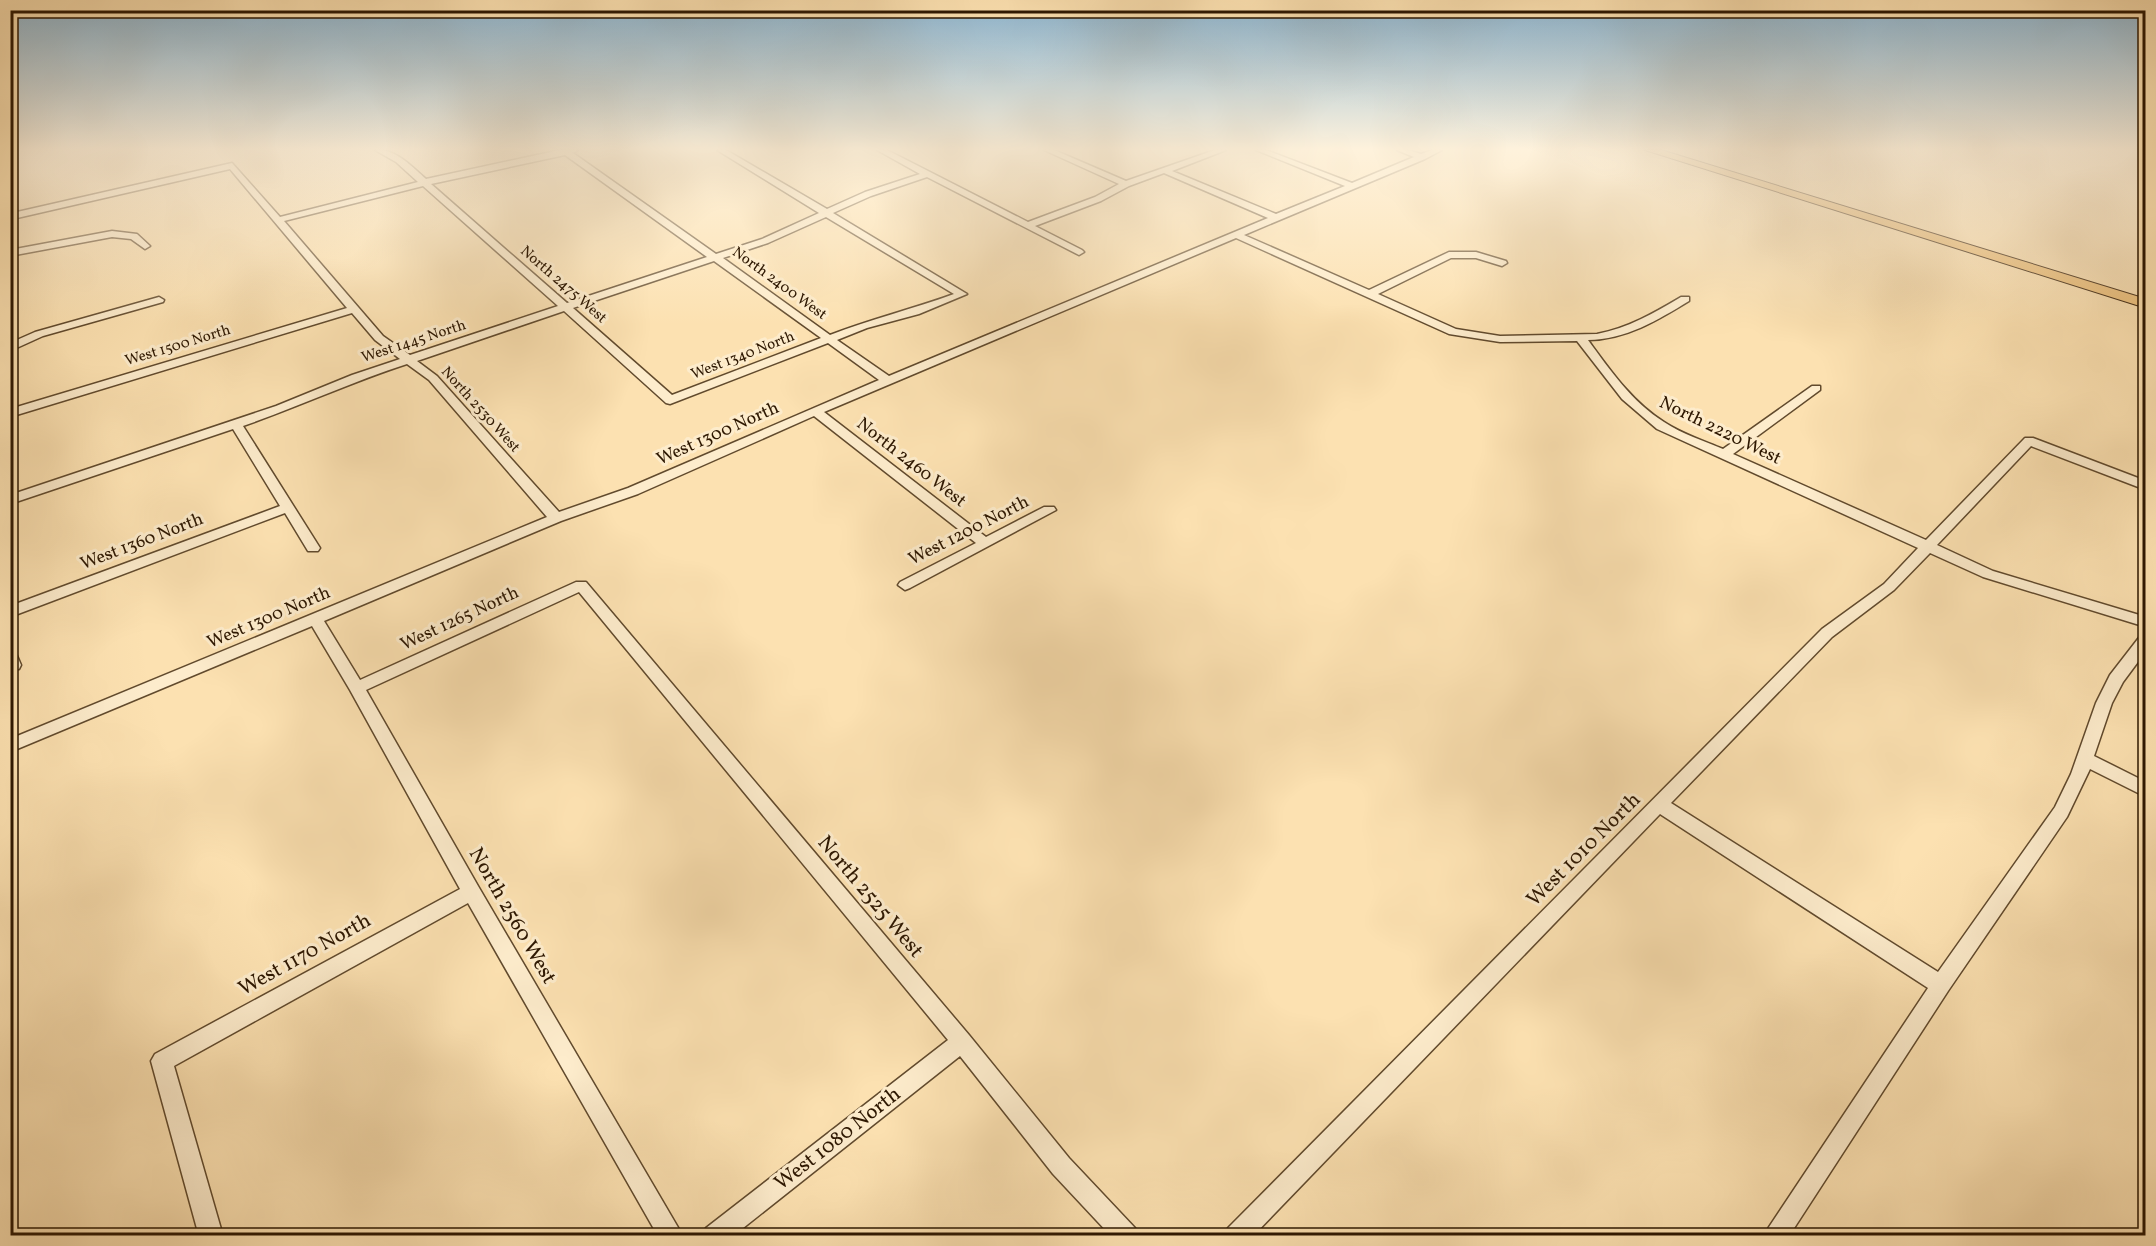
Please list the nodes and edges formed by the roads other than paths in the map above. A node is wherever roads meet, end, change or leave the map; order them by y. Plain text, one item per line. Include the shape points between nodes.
1 (63, 208) edge
2 (268, 208) edge
3 (324, 208) edge
4 (454, 208) edge
5 (648, 208) edge
6 (820, 208) edge
7 (835, 208) edge
8 (995, 208) edge
9 (1073, 208) edge
10 (1254, 208) edge
11 (1300, 208) edge
12 (1838, 208) edge
13 (826, 212) junction
14 (1277, 218) junction
15 (278, 220) junction
16 (12, 221) edge
17 (1028, 225) junction
18 (1237, 235) junction
19 (145, 246) dead end
20 (1079, 252) dead end
21 (10, 253) edge
22 (716, 258) junction
23 (1502, 263) dead end
24 (1368, 295) junction
25 (1685, 299) dead end
26 (159, 300) dead end
27 (2145, 304) edge
28 (566, 307) junction
29 (354, 309) junction
30 (10, 330) edge
31 (1580, 338) junction
32 (830, 339) junction
33 (13, 347) edge
34 (407, 360) junction
35 (888, 381) junction
36 (1816, 388) dead end
37 (670, 399) joint
38 (815, 411) junction
39 (10, 413) edge
40 (236, 424) junction
41 (1724, 455) junction
42 (2145, 486) edge
43 (10, 500) edge
44 (286, 508) junction
45 (1049, 510) dead end
46 (556, 518) junction
47 (985, 543) junction
48 (1927, 547) junction
49 (313, 548) dead end
50 (580, 585) joint
51 (905, 585) dead end
52 (10, 612) edge
53 (315, 619) junction
54 (2145, 622) edge
55 (2145, 639) edge
56 (357, 688) junction
57 (10, 746) edge
58 (2085, 759) junction
59 (2145, 790) edge
60 (1660, 805) junction
61 (471, 892) junction
62 (1941, 986) junction
63 (962, 1042) junction
64 (211, 1236) edge
65 (671, 1236) edge
66 (714, 1236) edge
67 (1127, 1236) edge
68 (1236, 1236) edge
69 (1775, 1236) edge

1 - 16 street, North 2530 West
2 - 15 street, North 2530 West
3 - 15 street
4 - 28 street, North 2475 West
5 - 22 street, North 2400 West
6 - 13 street
7 - 13 street
8 - 17 street
9 - 17 street
10 - 14 street
11 - 14 street, West 1300 North
12 - 27 main road
13 - 22 street, West 1445 North via 785,233
13 - 32 street, West 1340 North via 962,294
14 - 18 street, West 1300 North
15 - 29 street, North 2530 West
17 - 20 street
18 - 24 street
18 - 35 street, West 1300 North
19 - 21 street via 134,236 112,234
22 - 28 street, West 1445 North
22 - 32 street, North 2400 West
23 - 24 street via 1477,254 1449,255
24 - 31 street via 1467,336
25 - 31 street via 1632,330
26 - 33 street via 39,334
28 - 34 street, West 1445 North
28 - 37 street, North 2475 West
29 - 34 street, North 2530 West via 379,338
29 - 39 street, West 1500 North
30 - 33 street
31 - 41 street, North 2220 West via 1640,412
32 - 35 street, North 2400 West
32 - 37 street, West 1340 North
34 - 40 street, West 1445 North
34 - 46 street, North 2530 West via 433,378
35 - 38 street, West 1300 North
36 - 41 street
38 - 46 street, West 1300 North via 633,491
38 - 47 street, North 2460 West
40 - 43 street, West 1445 North
40 - 44 street
41 - 48 street, North 2220 West
42 - 48 street, West 1010 North via 2029,441
44 - 49 street
44 - 52 street, West 1360 North
45 - 47 street, West 1200 North
46 - 53 street, West 1300 North
47 - 51 street, West 1200 North
48 - 54 street, North 2220 West via 1998,578
48 - 60 street, West 1010 North via 1889,587 1827,633
50 - 56 street, West 1265 North
50 - 63 street, North 2525 West
53 - 56 street, North 2560 West
53 - 57 street, West 1300 North
55 - 58 street via 2104,703
56 - 61 street, North 2560 West
58 - 59 street
58 - 62 street via 2061,812
60 - 62 street
60 - 68 street, West 1010 North
61 - 64 street, West 1170 North via 162,1061
61 - 65 street, North 2560 West
62 - 69 street
63 - 66 street, West 1080 North
63 - 67 street, North 2525 West via 1061,1166

